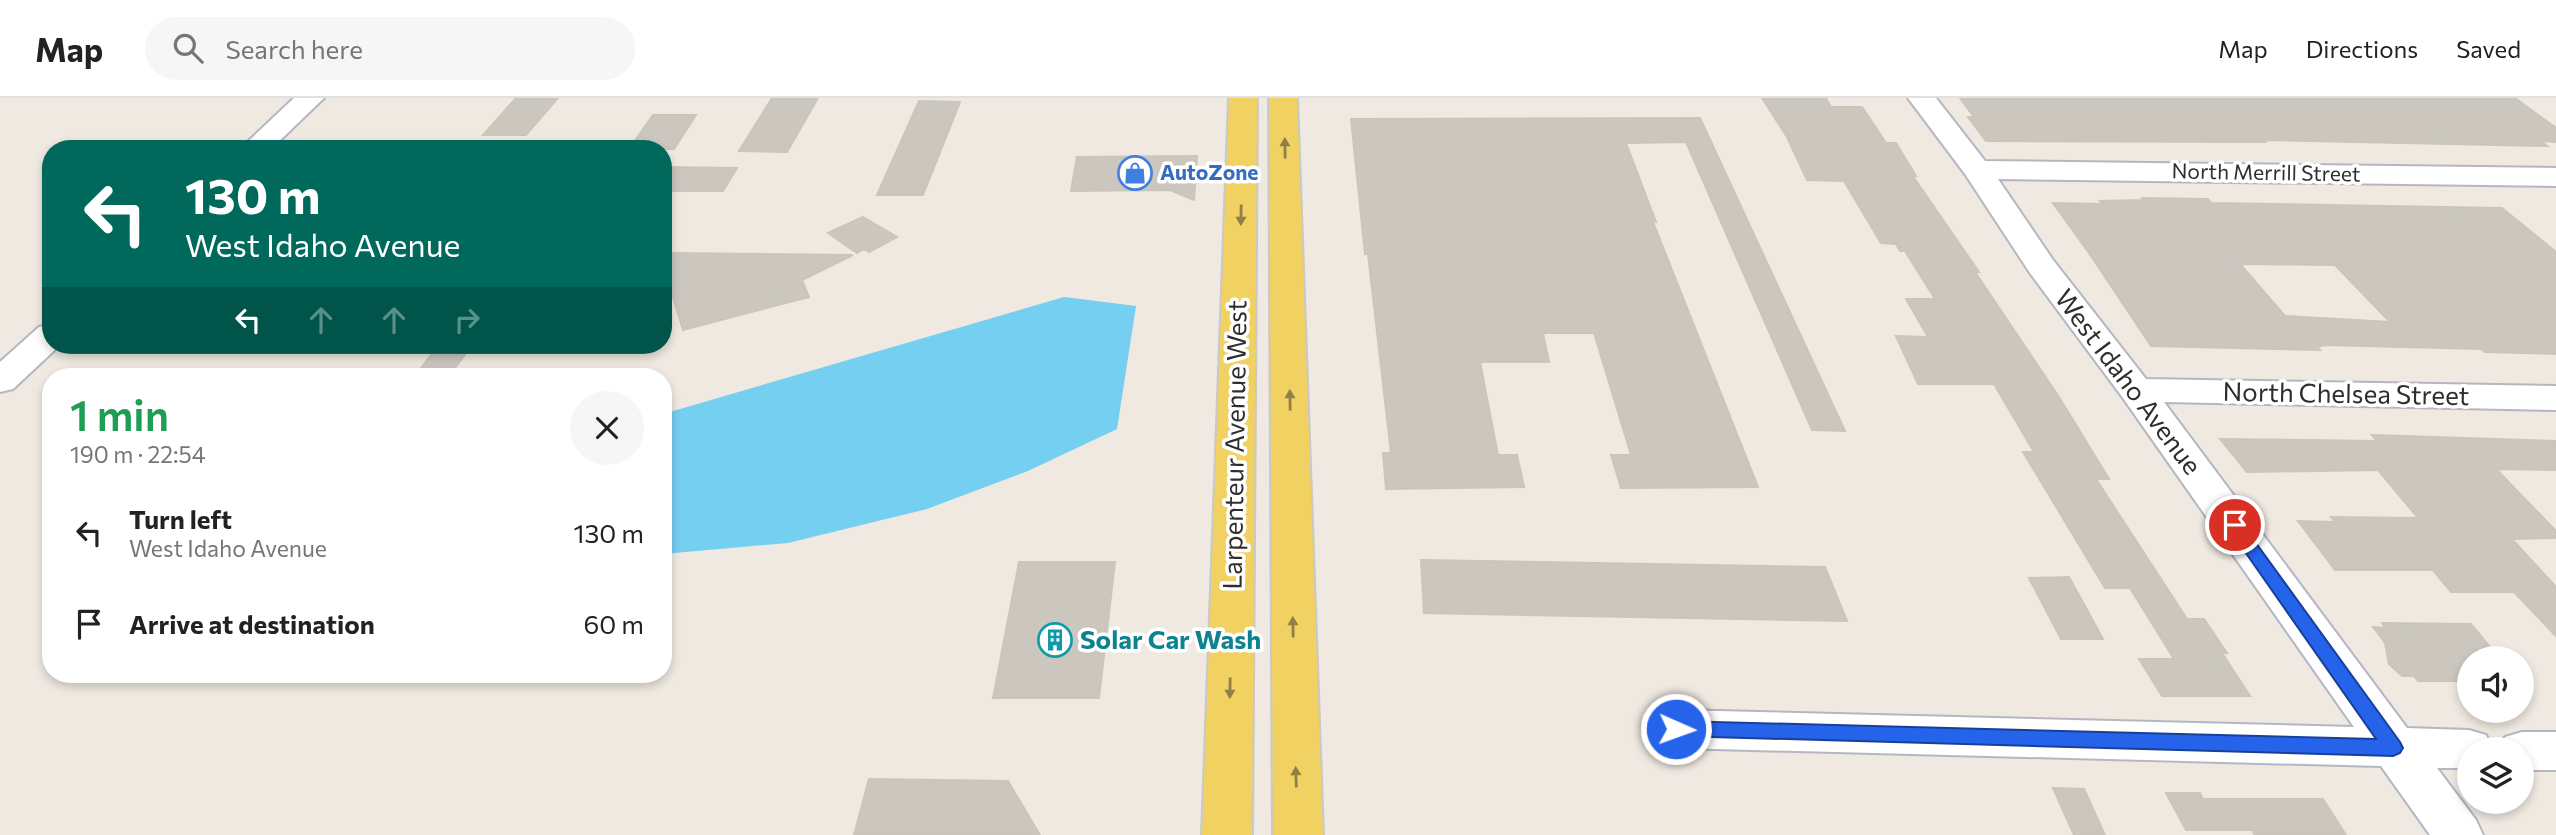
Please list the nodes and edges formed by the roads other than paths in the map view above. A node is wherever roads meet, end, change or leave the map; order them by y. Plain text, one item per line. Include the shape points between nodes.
1 (310, 98) edge
2 (1243, 98) edge
3 (1283, 98) edge
4 (1922, 98) edge
5 (264, 140) edge
6 (1977, 170) junction
7 (2556, 177) edge
8 (42, 342) edge
9 (0, 381) edge
10 (2136, 390) junction
11 (2556, 397) edge
12 (1676, 729) dead end
13 (2393, 748) junction
14 (2457, 750) edge
15 (2534, 751) edge
16 (2556, 751) edge
17 (1227, 835) edge
18 (1298, 835) edge
19 (2458, 835) edge

1 - 5 street
2 -> 17 main road, Larpenteur Avenue West
18 -> 3 main road, Larpenteur Avenue West
4 - 6 street, West Idaho Avenue
6 - 7 street, North Merrill Street
6 - 10 street, West Idaho Avenue via 2041,266
8 - 9 street
10 - 11 street, North Chelsea Street
10 - 13 street, West Idaho Avenue
12 - 13 street
13 - 14 street
13 - 19 street, West Idaho Avenue
15 - 16 street

